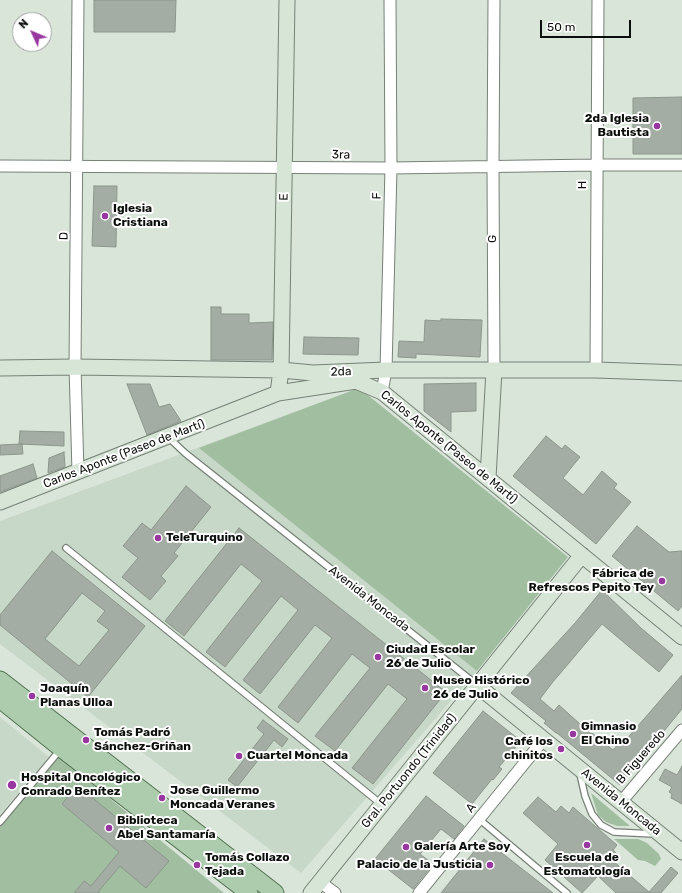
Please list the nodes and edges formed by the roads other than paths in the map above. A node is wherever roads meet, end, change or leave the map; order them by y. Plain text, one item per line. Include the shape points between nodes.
1 (78, 0) edge
2 (287, 0) edge
3 (390, 0) edge
4 (494, 0) edge
5 (598, 0) edge
6 (596, 165) junction
7 (682, 165) edge
8 (0, 166) edge
9 (77, 166) junction
10 (493, 166) junction
11 (284, 167) junction
12 (390, 168) junction
13 (75, 367) junction
14 (0, 368) edge
15 (281, 370) junction
16 (386, 370) junction
17 (494, 370) junction
18 (596, 370) junction
19 (313, 373) junction
20 (682, 373) edge
21 (382, 392) junction
22 (278, 393) junction
23 (167, 436) junction
24 (78, 472) junction
25 (488, 478) junction
26 (0, 502) edge
27 (66, 548) dead end
28 (582, 555) junction
29 (682, 637) edge
30 (0, 680) edge
31 (478, 686) junction
32 (0, 699) edge
33 (682, 730) edge
34 (544, 739) junction
35 (61, 748) junction
36 (579, 768) junction
37 (621, 802) junction
38 (382, 805) junction
39 (479, 819) junction
40 (0, 822) edge
41 (660, 834) junction
42 (682, 852) edge
43 (315, 887) edge
44 (249, 893) edge
45 (275, 893) edge
46 (335, 893) edge
47 (419, 893) edge
48 (568, 893) edge

1 - 9 street, D
2 - 11 street, E
3 - 12 street, F
4 - 10 street, G
5 - 6 street, H
6 - 7 street, 3ra
6 - 10 street, 3ra
6 - 18 street, H
8 - 9 street, 3ra
9 - 11 street, 3ra
9 - 13 street, D
10 - 12 street, 3ra
10 - 17 street, G
11 - 12 street, 3ra
11 - 15 street, E
12 - 16 street, F
13 - 14 street, 2da
13 - 15 street, 2da
13 - 24 street, D
15 - 19 street, 2da
15 - 22 street, E
16 - 17 street, 2da
16 - 19 street, 2da
16 - 21 street, F
17 - 18 street, 2da
17 - 25 street, G
18 - 20 street, 2da
19 - 22 street
21 - 22 street, Carlos Aponte (Paseo de Martí) via 356,381
21 - 25 street, Carlos Aponte (Paseo de Martí)
22 - 23 street, Carlos Aponte (Paseo de Martí)
23 - 24 street, Carlos Aponte (Paseo de Martí)
23 - 31 lane, Avenida Moncada
24 - 26 street, Carlos Aponte (Paseo de Martí)
25 - 28 street, Carlos Aponte (Paseo de Martí)
27 - 38 lane
28 - 29 street, Carlos Aponte (Paseo de Martí)
28 - 31 street, Gral. Portuondo (Trinidad)
30 - 45 main road
31 - 34 street, Avenida Moncada
31 - 38 street, Gral. Portuondo (Trinidad)
32 - 35 main road
33 - 37 street, B Figueredo
34 - 36 street, Avenida Moncada
34 - 39 street, A
35 - 40 lane
35 - 44 main road
36 - 37 street, Avenida Moncada
36 - 41 lane via 584,796 592,814 601,825 614,832
37 - 41 street, Avenida Moncada
38 - 43 street, Gral. Portuondo (Trinidad)
39 - 47 street, A
39 - 48 lane
41 - 42 street, Avenida Moncada
43 - 46 street

